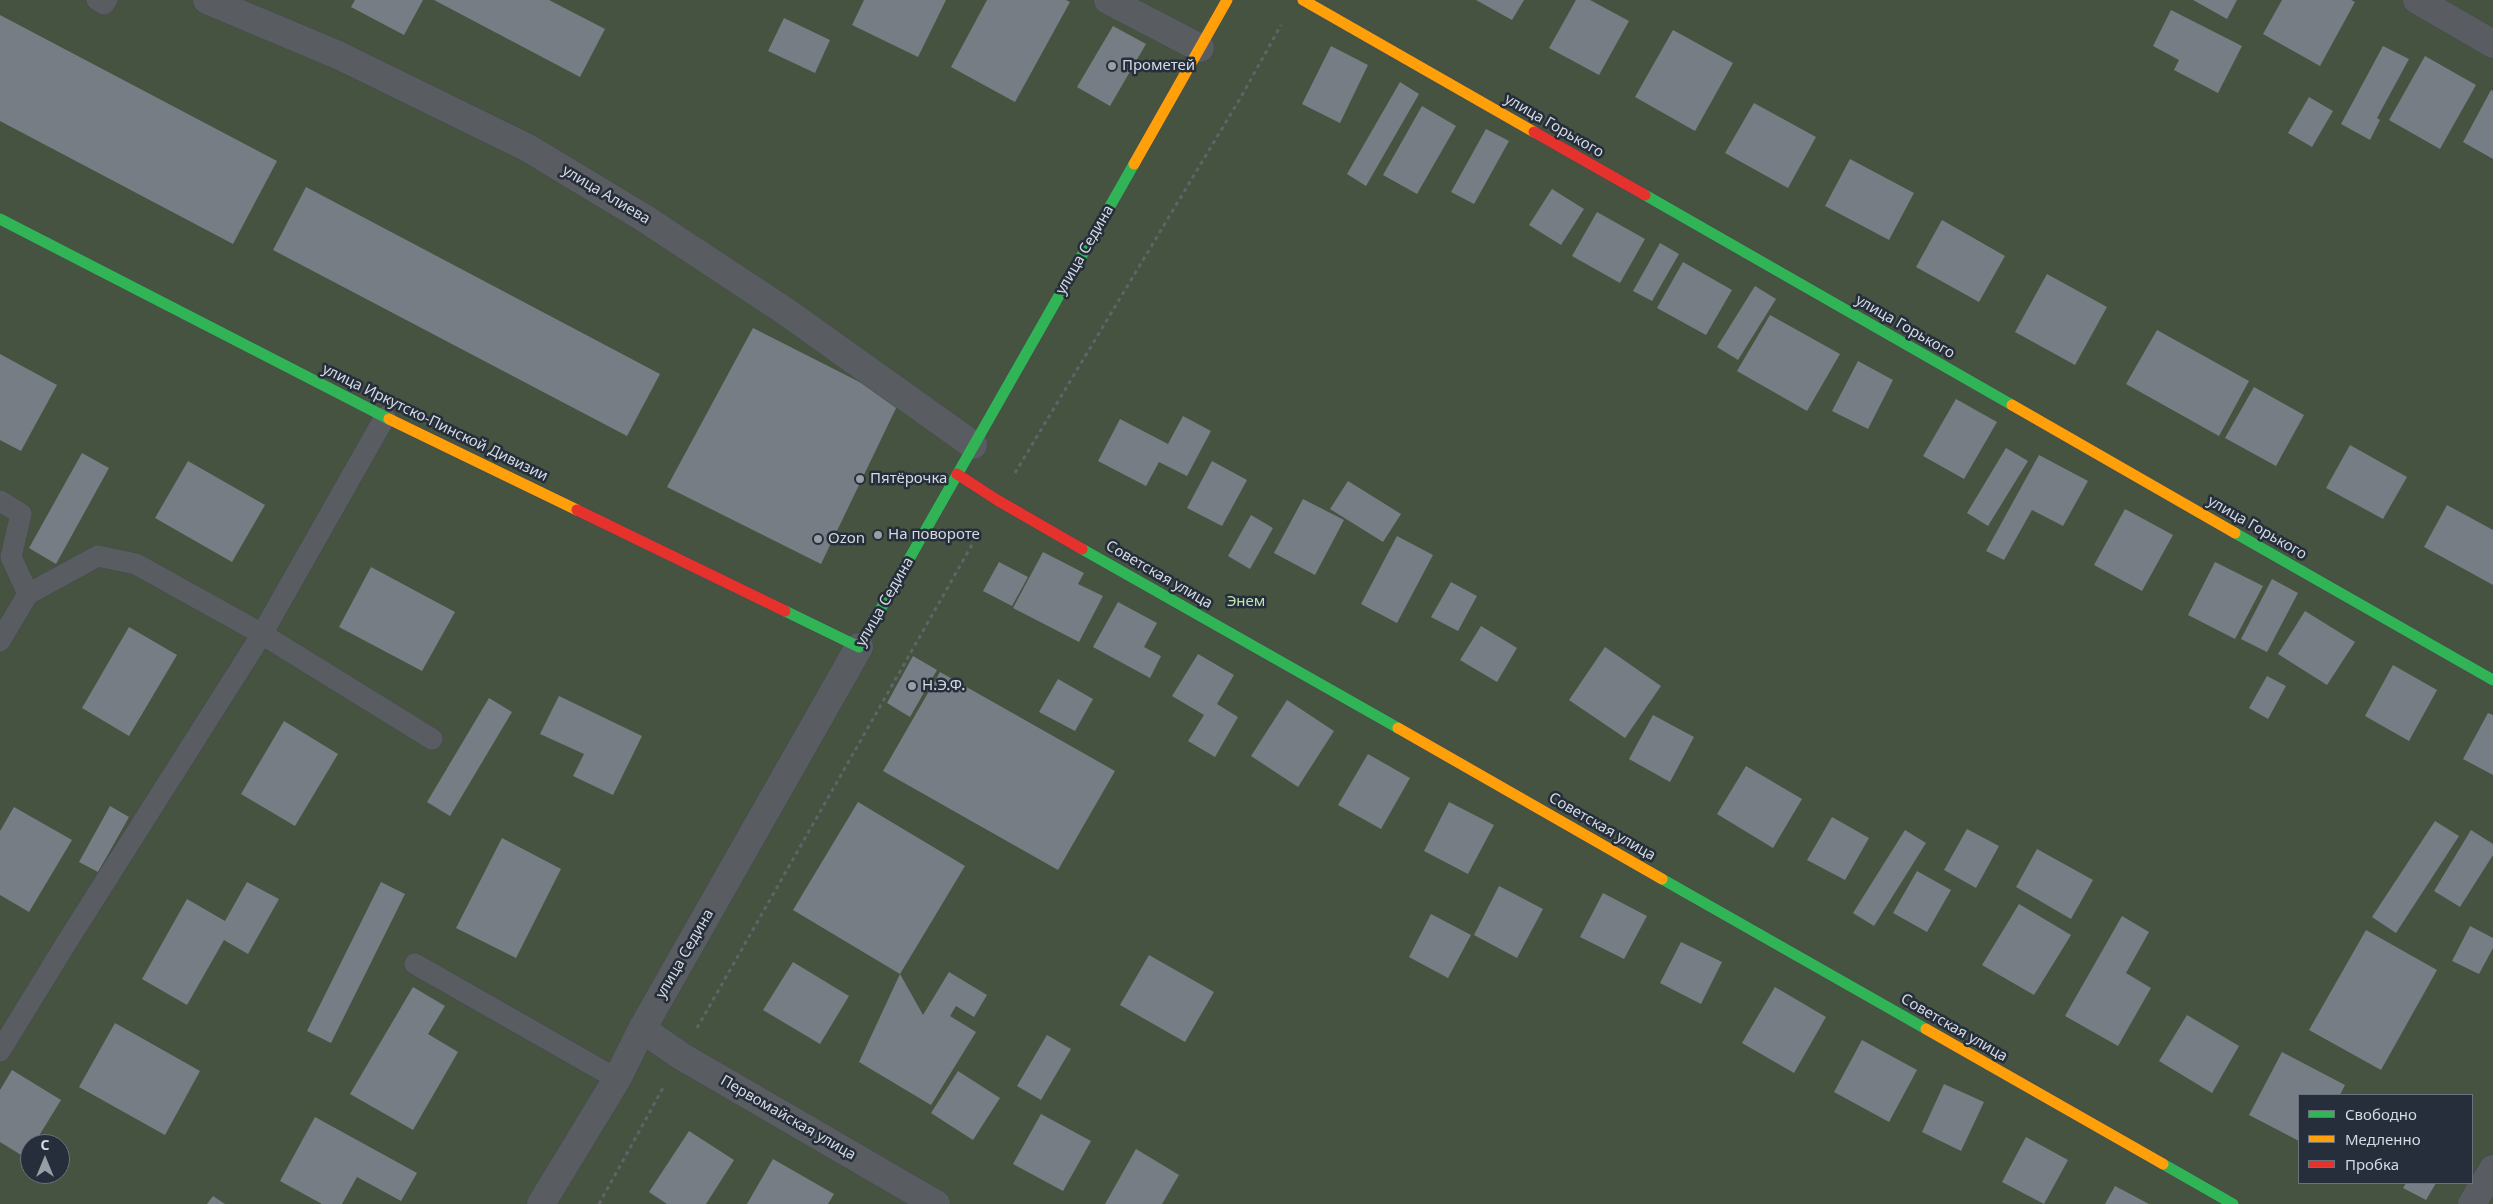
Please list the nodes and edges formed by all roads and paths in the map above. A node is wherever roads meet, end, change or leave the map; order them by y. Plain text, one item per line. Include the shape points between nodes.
1 (97, 0) edge
2 (107, 0) edge
3 (206, 0) edge
4 (1108, 0) edge
5 (1227, 0) edge
6 (1303, 0) edge
7 (2417, 0) edge
8 (1286, 16) dead end
9 (2493, 44) edge
10 (1200, 48) junction
11 (0, 219) edge
12 (385, 417) junction
13 (973, 445) junction
14 (957, 474) junction
15 (997, 500) junction
16 (0, 501) edge
17 (28, 594) junction
18 (262, 634) junction
19 (0, 641) edge
20 (859, 647) junction
21 (2493, 680) edge
22 (432, 739) dead end
23 (415, 964) dead end
24 (642, 1029) junction
25 (0, 1051) edge
26 (681, 1056) junction
27 (617, 1079) junction
28 (2493, 1169) edge
29 (541, 1204) edge
30 (599, 1204) edge
31 (936, 1204) edge
32 (2233, 1204) edge
33 (2472, 1204) edge

1 - 2 lane via 104,4
3 - 13 street, улица Алиева via 338,55 528,148 644,218 785,311
4 - 10 street
5 - 10 street, улица Седина
6 - 21 street, улица Горького
7 - 9 street
8 - 15 path via 1050,418
10 - 13 street, улица Седина
11 - 12 street, улица Иркутско-Пинской Дивизии
12 - 18 lane
12 - 20 street, улица Иркутско-Пинской Дивизии
13 - 14 street, улица Седина
14 - 15 street, Советская улица
14 - 20 street, улица Седина
15 - 26 path
15 - 32 street, Советская улица
16 - 17 lane via 21,514 11,557
17 - 18 lane via 98,556 136,564
17 - 19 lane
18 - 22 lane
18 - 25 lane
20 - 24 street, улица Седина
23 - 27 lane
24 - 26 street, Первомайская улица
24 - 27 street, улица Седина
26 - 30 path
26 - 31 street, Первомайская улица
27 - 29 street, улица Седина
28 - 33 street

